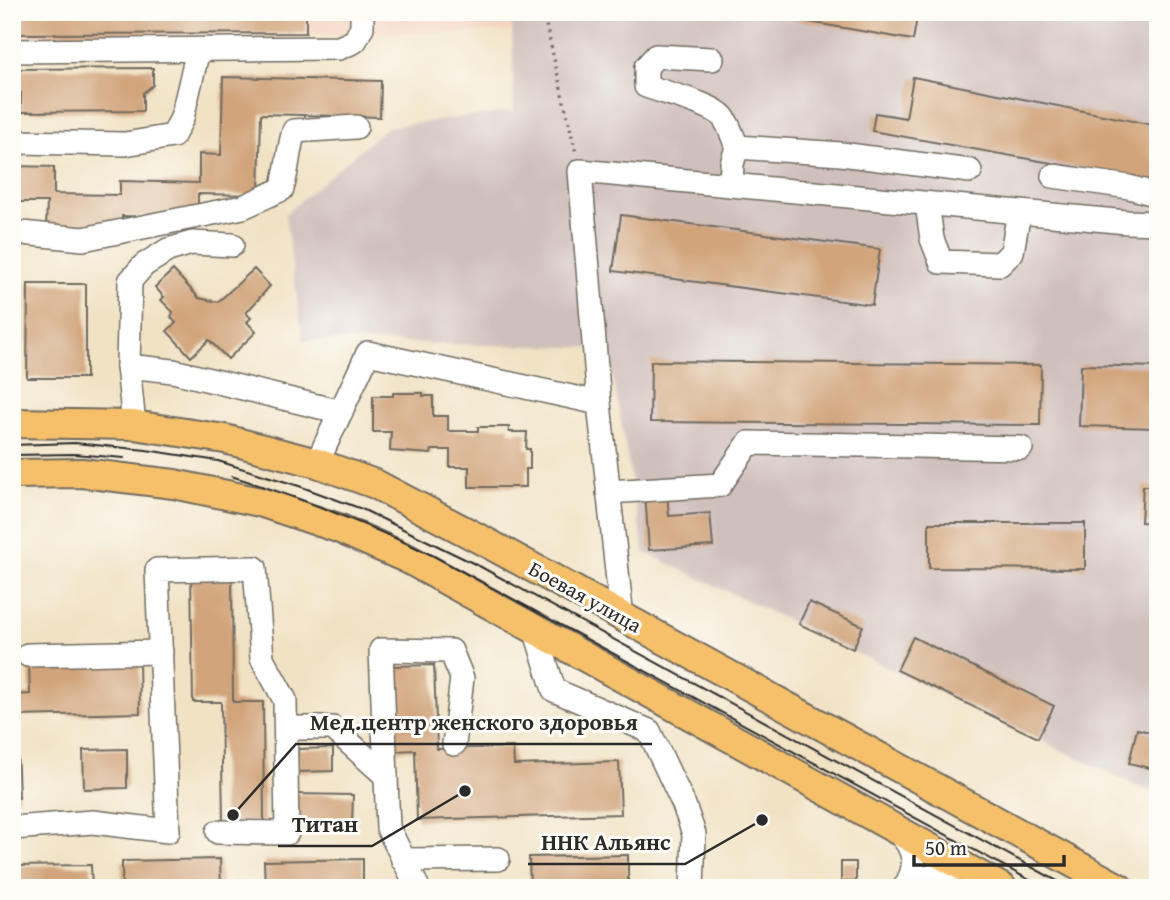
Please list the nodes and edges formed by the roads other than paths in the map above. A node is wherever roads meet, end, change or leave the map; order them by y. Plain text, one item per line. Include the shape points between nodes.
1 (362, 12) edge
2 (198, 50) junction
3 (12, 51) edge
4 (712, 59) dead end
5 (356, 127) dead end
6 (12, 138) edge
7 (737, 147) junction
8 (970, 171) dead end
9 (1053, 176) dead end
10 (731, 185) junction
11 (1158, 195) edge
12 (927, 204) junction
13 (1019, 212) junction
14 (1158, 223) edge
15 (12, 232) edge
16 (232, 245) dead end
17 (128, 366) junction
18 (599, 404) junction
19 (341, 412) junction
20 (12, 423) edge
21 (134, 425) junction
22 (1021, 448) dead end
23 (317, 463) junction
24 (12, 474) edge
25 (608, 492) junction
26 (622, 618) junction
27 (535, 629) junction
28 (161, 652) junction
29 (28, 655) dead end
30 (286, 728) junction
31 (454, 744) dead end
32 (386, 776) junction
33 (12, 828) edge
34 (218, 832) dead end
35 (899, 832) junction
36 (498, 859) dead end
37 (403, 860) junction
38 (967, 869) junction
39 (418, 888) edge
40 (692, 888) edge
41 (904, 888) edge
42 (918, 888) edge
43 (1002, 888) edge
44 (1119, 888) edge

1 - 2 street via 362,27 355,41 339,48
2 - 3 street
2 - 6 street via 182,118 173,136 125,144 17,142
4 - 7 street via 656,56 646,67 646,86 722,115
5 - 15 street via 294,131 282,189 243,207 83,239
7 - 8 street via 841,154
7 - 10 street
9 - 11 street
10 - 12 street
10 - 18 street via 580,171
12 - 13 street
12 - 13 street via 941,262 1000,264 1012,252
13 - 14 street
16 - 17 street via 192,243 168,250 144,265 130,281
17 - 19 street via 173,371
17 - 21 street
18 - 19 street via 368,353
18 - 25 street
19 - 23 street
20 - 21 main road, Боевая улица
21 - 23 main road, Боевая улица via 225,439
22 - 25 street via 749,443 720,485
23 - 26 main road, Боевая улица via 375,484
24 - 27 main road via 82,473 174,484 260,502 338,528 408,559
25 - 26 street
26 - 44 main road, Боевая улица
27 - 35 main road
27 - 40 street via 554,690 649,731 694,834
28 - 29 street
28 - 30 street via 157,570 255,568 262,658 285,701
28 - 33 street via 168,831 93,822
30 - 32 street via 333,728
30 - 34 street via 287,833
31 - 32 street via 462,678 451,651 381,650
32 - 37 street via 388,828
35 - 38 main road
35 - 41 street via 915,859 912,877
36 - 37 street
37 - 39 street
38 - 42 street via 938,871
38 - 43 main road

